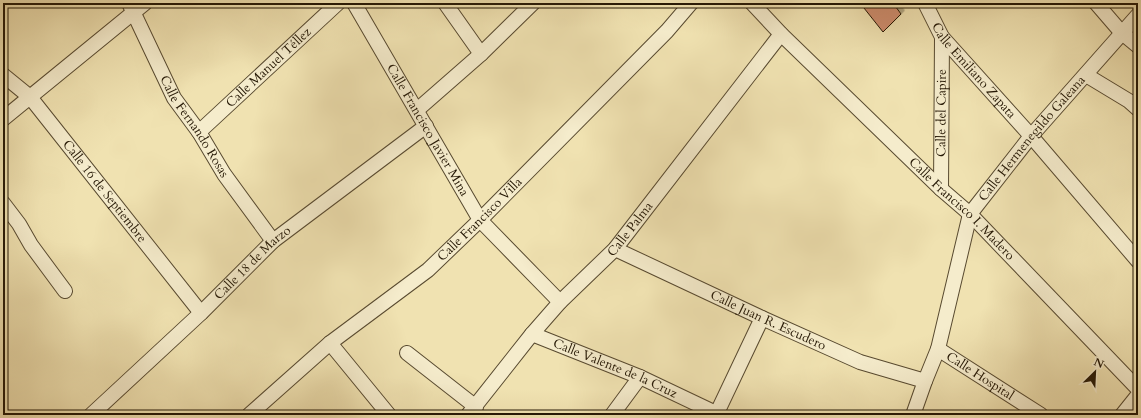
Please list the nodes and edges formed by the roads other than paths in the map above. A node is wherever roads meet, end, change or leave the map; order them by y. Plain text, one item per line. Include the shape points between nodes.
1 (146, 3) edge
2 (338, 3) edge
3 (354, 3) edge
4 (445, 3) edge
5 (533, 3) edge
6 (691, 3) edge
7 (752, 3) edge
8 (926, 3) edge
9 (1096, 3) edge
10 (131, 8) edge
11 (1138, 15) edge
12 (1122, 32) junction
13 (781, 34) junction
14 (942, 37) junction
15 (1138, 46) edge
16 (481, 54) junction
17 (3, 75) edge
18 (1086, 75) junction
19 (30, 97) junction
20 (1138, 109) edge
21 (416, 110) junction
22 (3, 119) edge
23 (426, 126) junction
24 (199, 132) junction
25 (1031, 136) junction
26 (941, 189) junction
27 (3, 203) edge
28 (970, 214) junction
29 (480, 220) junction
30 (273, 241) junction
31 (615, 249) junction
32 (1138, 261) edge
33 (65, 291) dead end
34 (560, 302) junction
35 (200, 313) junction
36 (762, 318) junction
37 (532, 334) junction
38 (330, 343) junction
39 (938, 349) junction
40 (407, 353) dead end
41 (640, 377) junction
42 (925, 381) junction
43 (1138, 389) edge
44 (1138, 395) edge
45 (472, 411) edge
46 (91, 415) edge
47 (249, 415) edge
48 (389, 415) edge
49 (612, 415) edge
50 (717, 415) edge
51 (914, 415) edge
52 (1041, 415) edge
53 (1122, 415) edge

1 - 10 street
2 - 24 street, Calle Manuel Téllez
3 - 21 street, Calle Francisco Javier Mina
4 - 16 street
5 - 16 street
6 - 29 street, Calle Francisco Villa via 667,32
7 - 13 street, Calle Francisco I. Madero
8 - 14 street, Calle Emiliano Zapata
9 - 12 street
10 - 19 street
10 - 24 street, Calle Fernando Rosas via 174,98
11 - 12 street, Calle Hermenegildo Galeana
12 - 15 street
12 - 18 street, Calle Hermenegildo Galeana
13 - 26 street, Calle Francisco I. Madero
13 - 31 street, Calle Palma
14 - 25 street, Calle Emiliano Zapata
14 - 26 street, Calle del Capire
16 - 21 street
17 - 19 street, Calle 16 de Septiembre
18 - 20 street
18 - 25 street, Calle Hermenegildo Galeana
19 - 22 street
19 - 35 street, Calle 16 de Septiembre
21 - 23 street, Calle Francisco Javier Mina
23 - 29 street, Calle Francisco Javier Mina
23 - 30 street, Calle 18 de Marzo
24 - 30 street, Calle Fernando Rosas via 224,174
25 - 28 street, Calle Hermenegildo Galeana
25 - 32 street, Calle Emiliano Zapata
26 - 28 street, Calle Francisco I. Madero
27 - 33 street
28 - 39 street, Calle Hermenegildo Galeana
28 - 43 street, Calle Francisco I. Madero
29 - 34 street, Calle Francisco Javier Mina
29 - 38 street, Calle Francisco Villa via 428,270
30 - 35 street, Calle 18 de Marzo
31 - 34 street, Calle Palma
31 - 36 street, Calle Juan R. Escudero
34 - 37 street, Calle Palma
35 - 46 street, Calle 18 de Marzo
36 - 42 street, Calle Juan R. Escudero via 860,362
36 - 50 street
37 - 41 street, Calle Valente de la Cruz
37 - 45 street, Calle Palma
38 - 47 street, Calle Francisco Villa
38 - 48 street
39 - 42 street, Calle Hermenegildo Galeana
39 - 52 street, Calle Hospital
40 - 45 street
41 - 49 street
41 - 50 street, Calle Valente de la Cruz
42 - 51 street, Calle Hermenegildo Galeana
44 - 53 street

